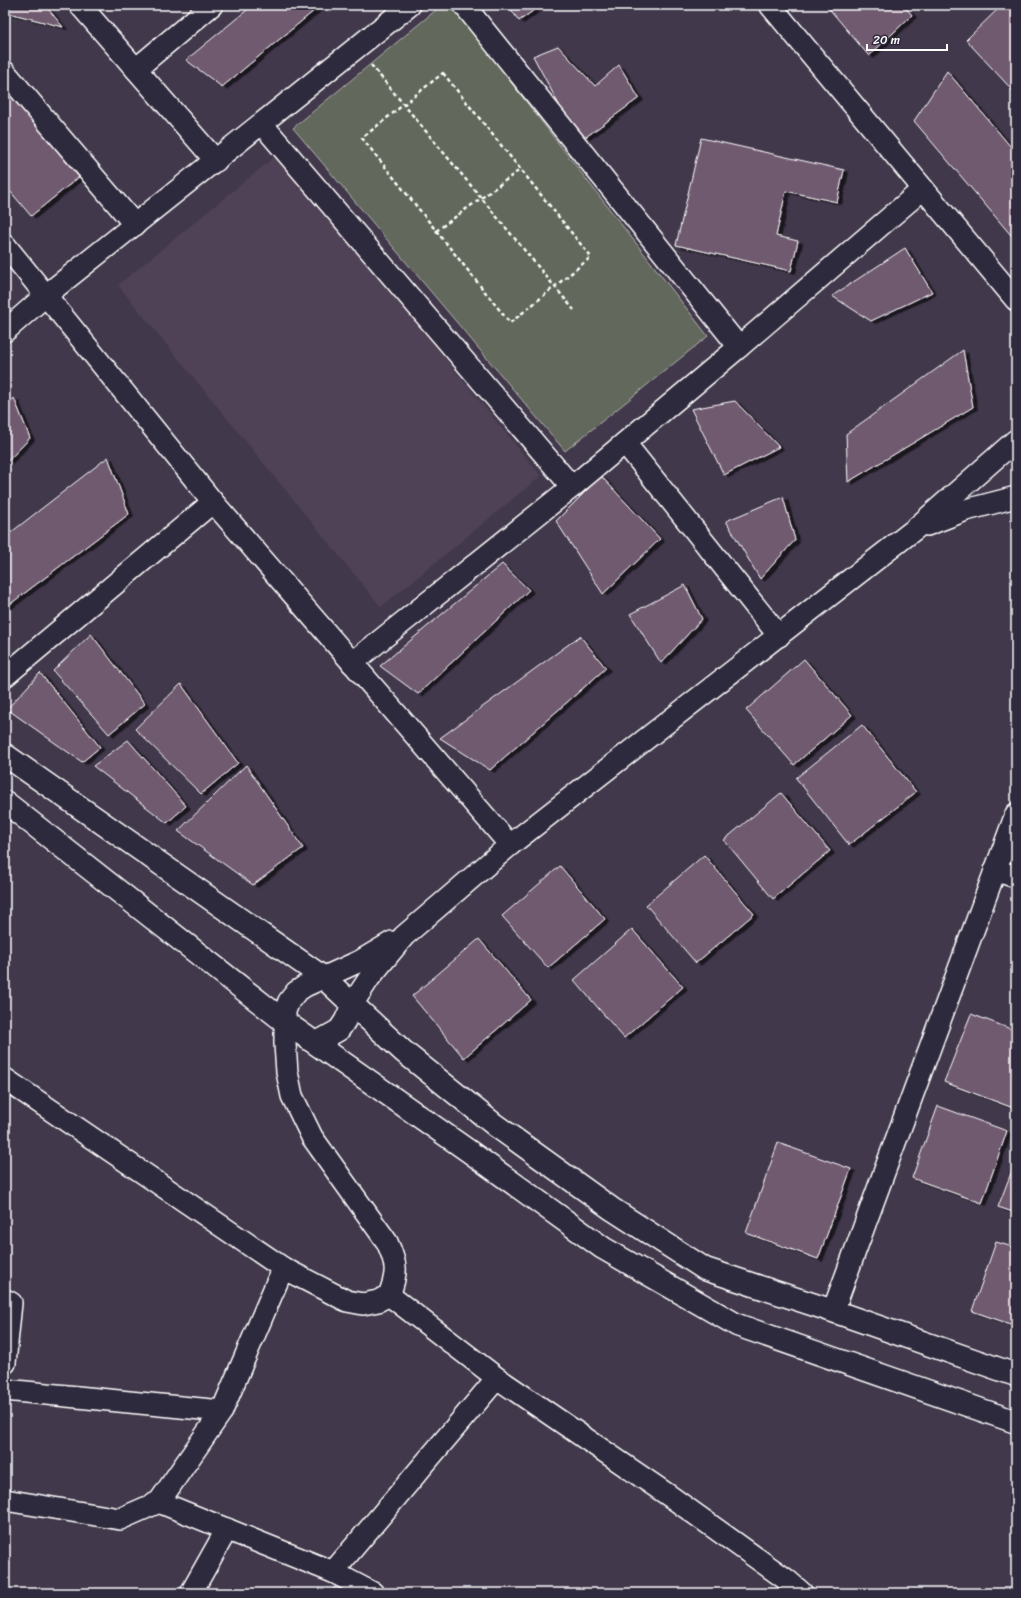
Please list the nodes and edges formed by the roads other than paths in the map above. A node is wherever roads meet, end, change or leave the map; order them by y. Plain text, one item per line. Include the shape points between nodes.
1 (80, 5) edge
2 (212, 5) edge
3 (410, 5) edge
4 (464, 5) edge
5 (770, 5) edge
6 (136, 69) junction
7 (5, 72) edge
8 (262, 124) junction
9 (216, 161) junction
10 (923, 189) junction
11 (135, 225) junction
12 (5, 245) edge
13 (45, 296) junction
14 (1016, 300) edge
15 (5, 331) edge
16 (740, 347) junction
17 (1016, 440) edge
18 (625, 443) junction
19 (572, 487) junction
20 (1016, 497) edge
21 (213, 502) junction
22 (915, 529) junction
23 (779, 636) junction
24 (352, 663) junction
25 (5, 676) edge
26 (5, 755) edge
27 (5, 802) edge
28 (1016, 814) edge
29 (510, 845) junction
30 (996, 870) junction
31 (1016, 878) edge
32 (404, 936) junction
33 (324, 978) junction
34 (353, 1003) junction
35 (285, 1022) junction
36 (311, 1041) junction
37 (5, 1079) edge
38 (283, 1268) junction
39 (389, 1295) junction
40 (5, 1300) edge
41 (833, 1311) junction
42 (5, 1363) edge
43 (1016, 1376) edge
44 (497, 1378) junction
45 (5, 1390) edge
46 (222, 1411) junction
47 (1016, 1422) edge
48 (5, 1500) edge
49 (159, 1502) junction
50 (227, 1529) junction
51 (333, 1572) junction
52 (191, 1593) edge
53 (373, 1593) edge
54 (802, 1593) edge

1 - 6 street
2 - 6 street
3 - 8 street
4 - 16 street
5 - 10 street
6 - 9 street
7 - 11 street
8 - 9 street
8 - 19 street
9 - 11 street
10 - 14 street
10 - 16 street
11 - 13 street
12 - 13 street
13 - 15 street
13 - 21 street
16 - 18 street
17 - 22 street
18 - 19 street
18 - 23 street
19 - 24 street
20 - 22 street via 966,510
21 - 24 street
21 - 25 street
22 - 23 street
23 - 29 street
24 - 29 street
26 - 33 main road
27 - 35 main road
28 - 30 street
29 - 32 street
30 - 31 street
30 - 41 street
32 - 33 street
32 - 34 street via 370,977
33 - 34 main road
33 - 35 street via 296,992 287,1006
34 - 36 street via 339,1030 321,1040
34 - 41 main road via 404,1052 496,1125 612,1209 705,1269
35 - 36 main road
35 - 39 street via 287,1072 292,1096 312,1137 387,1242 395,1260 395,1278
36 - 47 main road via 603,1248 737,1325
37 - 38 street
38 - 39 street via 347,1302 363,1304
38 - 46 street
39 - 44 street
40 - 42 street via 11,1303
41 - 43 main road
44 - 51 street
44 - 54 street via 674,1499
45 - 46 street
46 - 49 street
48 - 49 street via 120,1519
49 - 50 street
50 - 51 street
50 - 52 street
51 - 53 street

